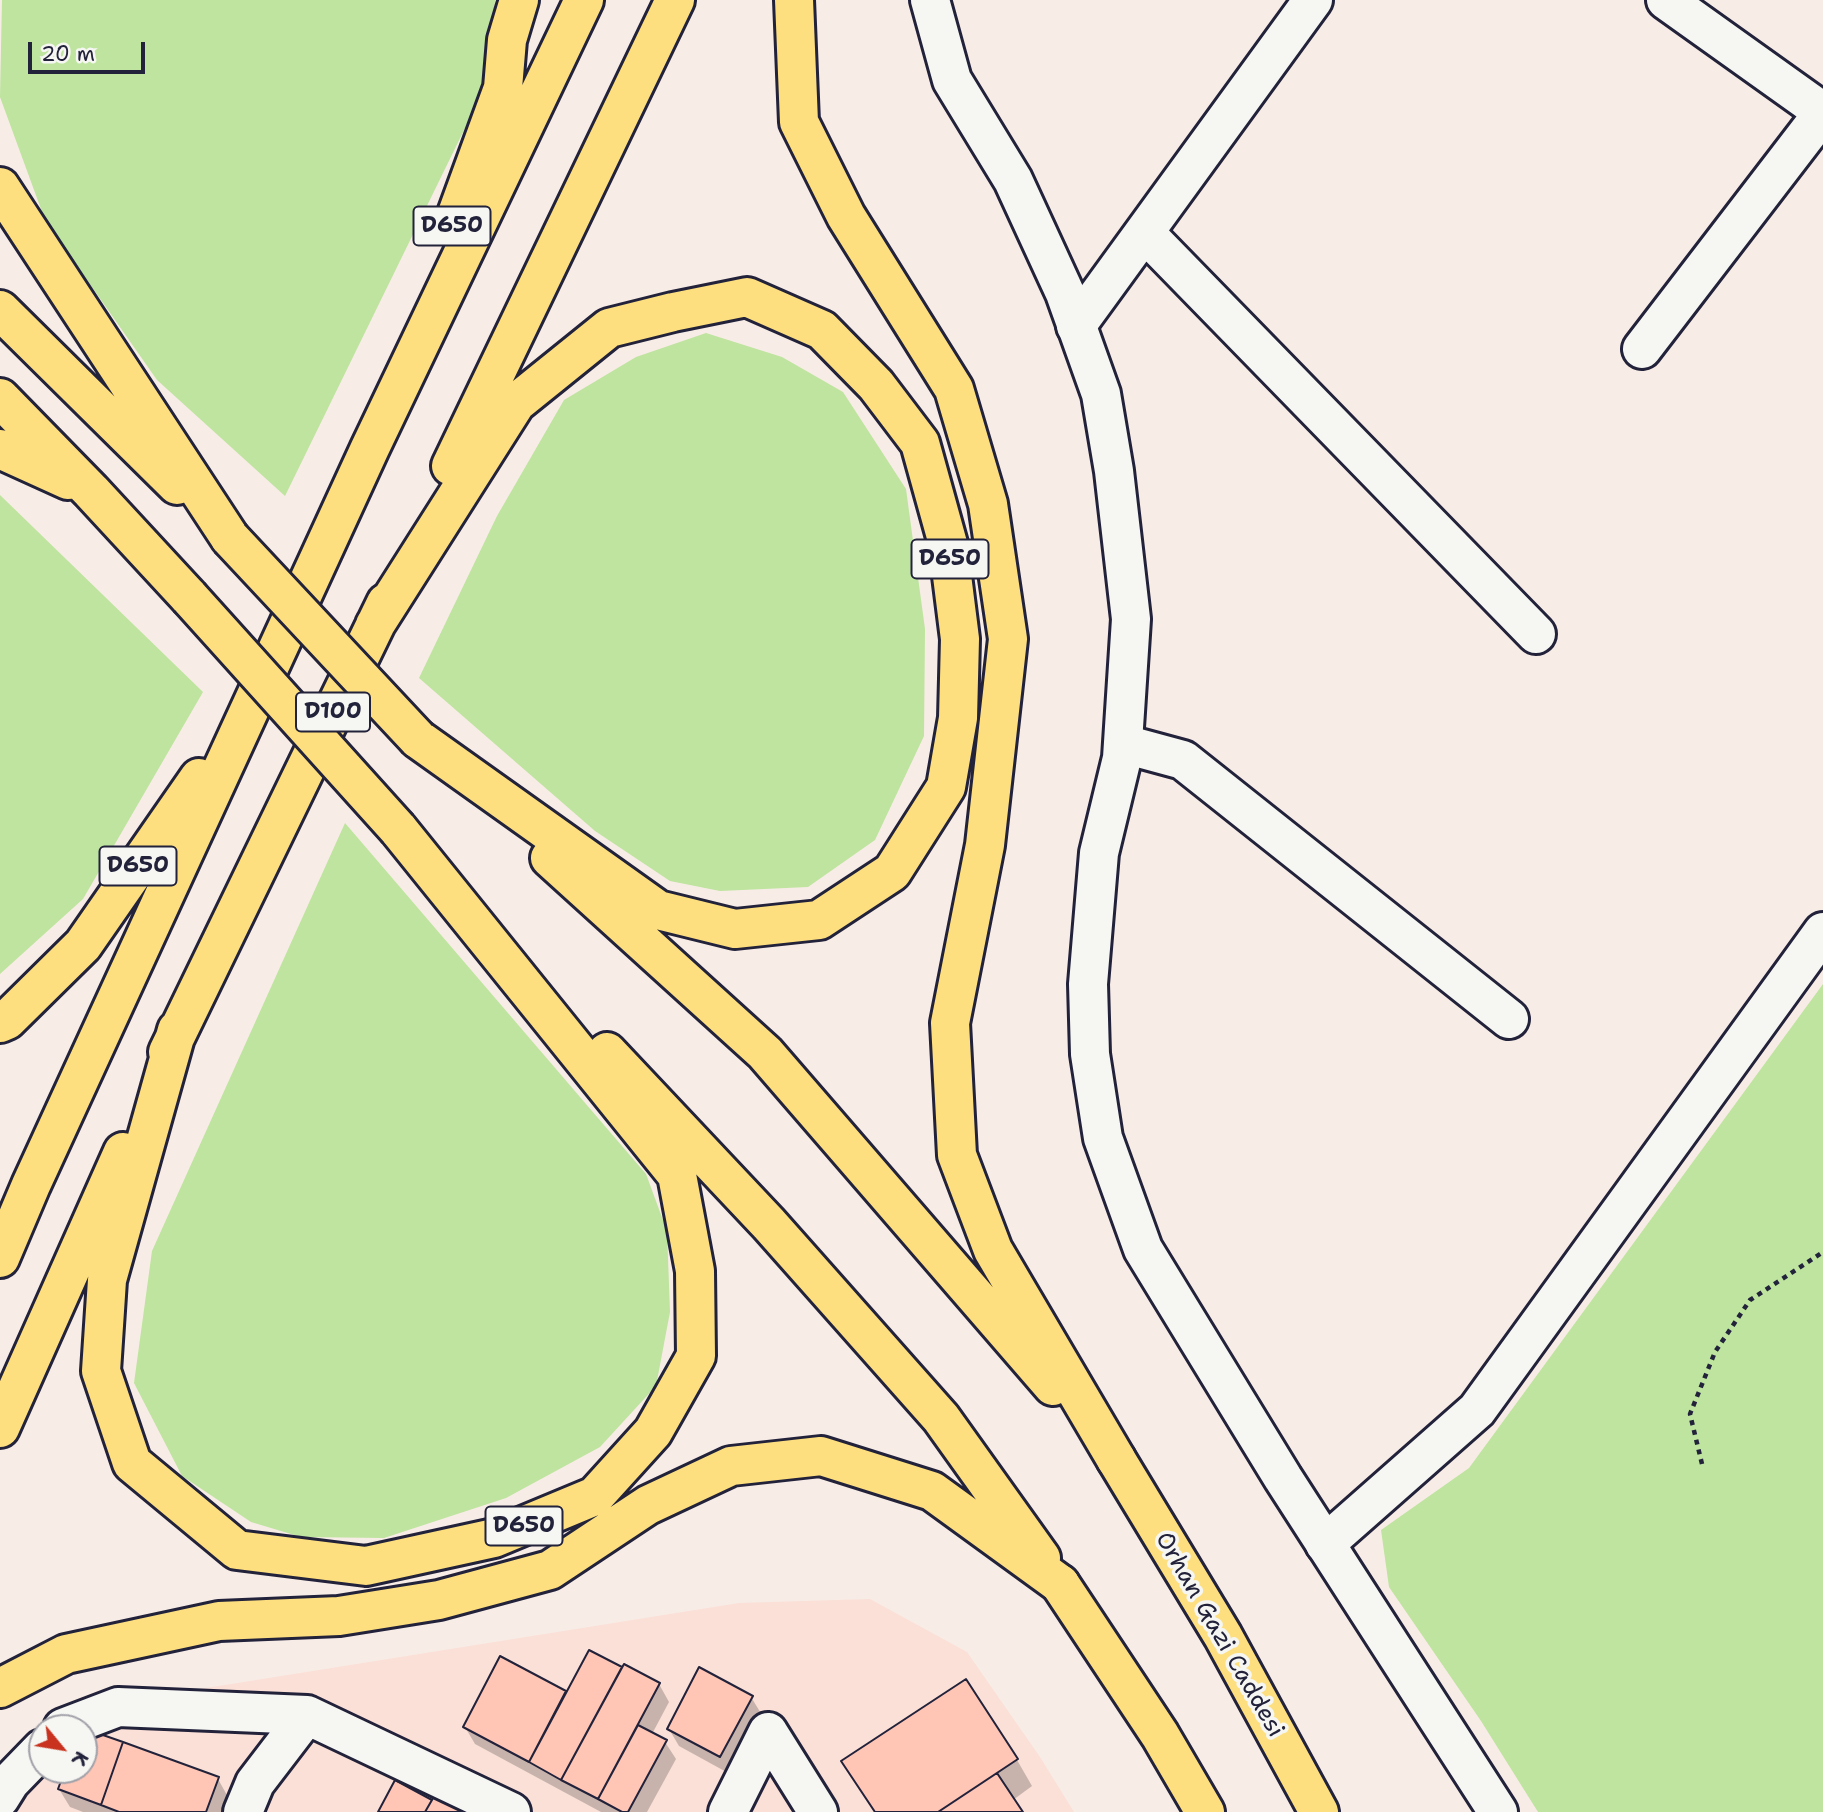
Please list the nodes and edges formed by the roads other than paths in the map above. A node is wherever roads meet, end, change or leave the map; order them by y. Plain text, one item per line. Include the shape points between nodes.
1 (519, 0) edge
2 (584, 0) edge
3 (675, 0) edge
4 (794, 0) edge
5 (930, 0) edge
6 (1313, 0) edge
7 (1666, 0) edge
8 (1823, 113) edge
9 (0, 187) edge
10 (1145, 233) junction
11 (0, 310) edge
12 (1076, 326) junction
13 (1642, 349) dead end
14 (0, 398) edge
15 (370, 448) junction
16 (0, 449) edge
17 (91, 491) junction
18 (230, 538) junction
19 (375, 625) junction
20 (1536, 634) dead end
21 (258, 693) junction
22 (418, 739) junction
23 (1124, 744) junction
24 (398, 829) junction
25 (1823, 932) edge
26 (1509, 1019) dead end
27 (0, 1023) edge
28 (177, 1030) junction
29 (0, 1258) edge
30 (0, 1428) edge
31 (1116, 1459) junction
32 (1325, 1544) junction
33 (1060, 1584) junction
34 (0, 1689) edge
35 (98, 1715) edge
36 (307, 1715) junction
37 (28, 1763) edge
38 (0, 1798) edge
39 (243, 1812) edge
40 (511, 1812) edge
41 (728, 1812) edge
42 (818, 1812) edge
43 (1205, 1812) edge
44 (1319, 1812) edge
45 (1498, 1812) edge

1 - 15 main road, D650 via 507,40 503,88
2 - 15 main road, D100
3 - 19 main road, D100
4 - 31 main road, D650 via 799,122 846,216 954,389 988,503 1008,639 985,845 950,1023 957,1155 993,1250
5 - 12 street via 952,80 1013,180
6 - 10 street
7 - 8 street
8 - 13 street
9 - 18 main road, D650
10 - 12 street
10 - 20 street
11 - 18 main road, D650
12 - 23 street via 1101,394 1131,619
14 - 17 main road
15 - 21 main road, D100
16 - 17 main road
17 - 24 main road, bridge
18 - 22 main road, D650, bridge
19 - 22 main road, D650 via 516,403 609,328 747,297 822,330 876,385 920,443 948,544 960,639 958,718 946,788 892,872 819,919 735,929 658,910
19 - 28 main road, D100
21 - 27 main road, D650 via 83,945
21 - 29 main road, D100
22 - 31 main road, D650 via 765,1053
23 - 26 street via 1183,760
23 - 32 street via 1099,853 1088,984 1090,1054 1103,1138 1143,1249
24 - 28 main road, D650 via 677,1175 695,1272 696,1356 653,1432 595,1496 494,1538 366,1566 237,1550 132,1464 101,1371 107,1280
24 - 33 main road via 769,1224 941,1418
25 - 32 street via 1477,1410
28 - 30 main road, D100
31 - 44 main road, Orhan Gazi Caddesi via 1223,1636
32 - 45 street
33 - 34 main road, D650 via 932,1491 821,1457 808,1458 731,1466 648,1505 550,1570 439,1600 339,1616 194,1626 66,1654
33 - 43 main road
35 - 36 street via 118,1707
36 - 39 street via 255,1783
36 - 40 street
37 - 38 street
41 - 42 street via 768,1732

